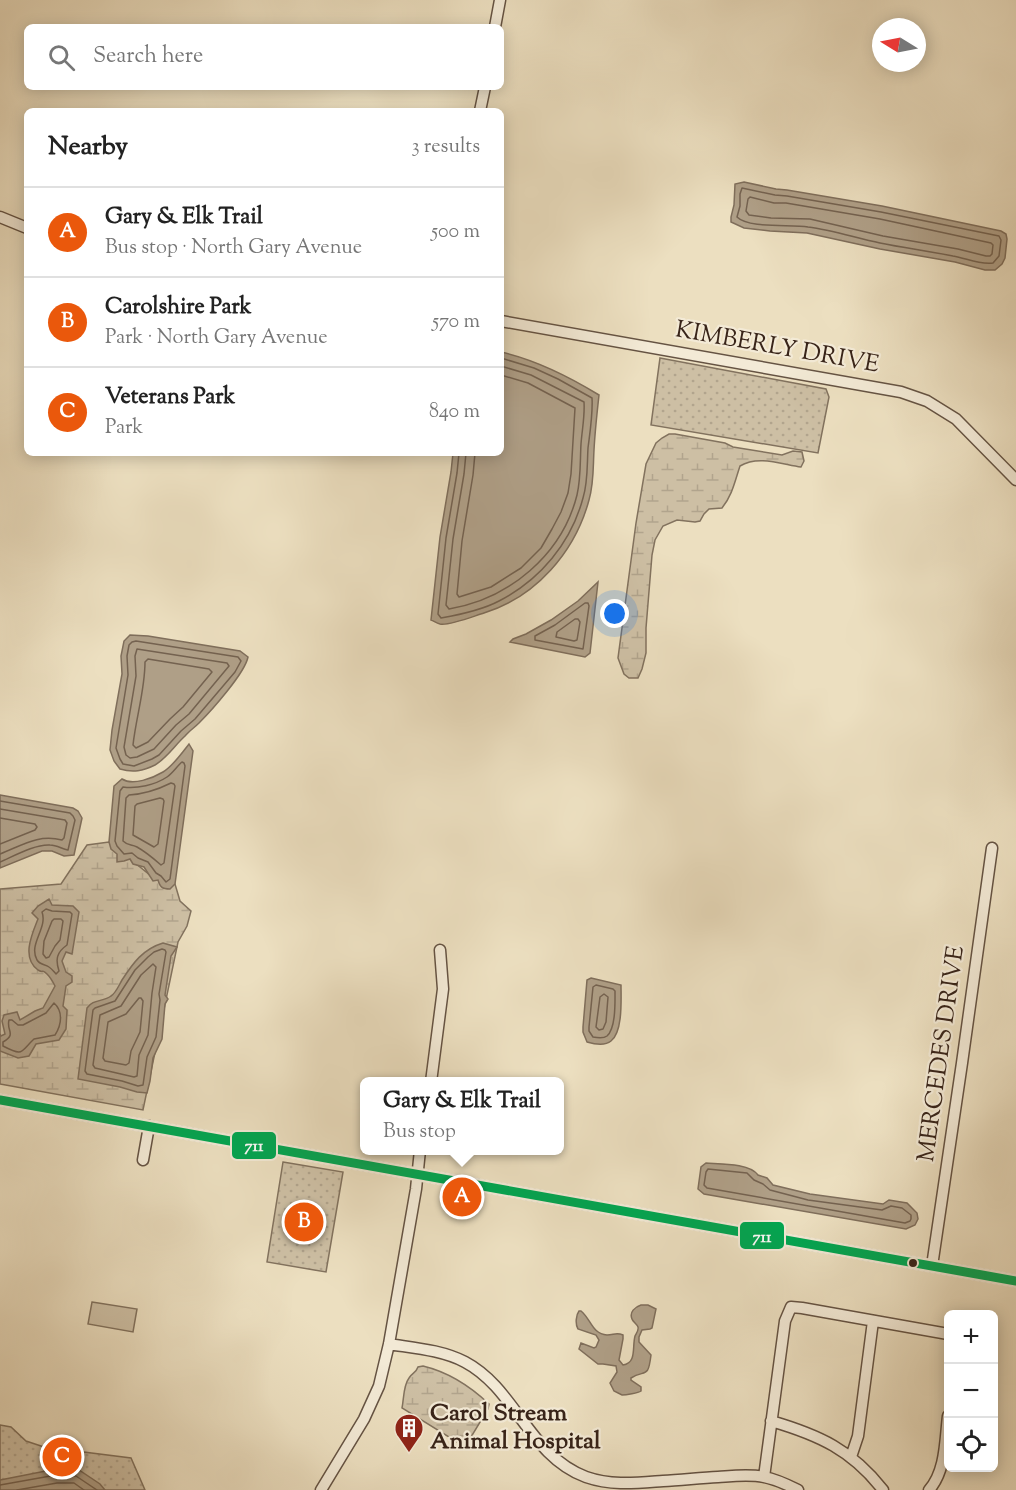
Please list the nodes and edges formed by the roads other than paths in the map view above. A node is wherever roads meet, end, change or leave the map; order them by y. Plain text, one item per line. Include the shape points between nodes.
1 (500, 0) edge
2 (496, 24) edge
3 (484, 90) edge
4 (481, 108) edge
5 (0, 217) edge
6 (24, 227) edge
7 (504, 322) edge
8 (1016, 480) edge
9 (992, 848) dead end
10 (440, 950) dead end
11 (432, 1077) edge
12 (0, 1100) edge
13 (149, 1126) junction
14 (419, 1155) edge
15 (143, 1160) dead end
16 (417, 1174) junction
17 (932, 1266) junction
18 (1016, 1281) edge
19 (873, 1321) junction
20 (944, 1333) edge
21 (389, 1344) junction
22 (948, 1418) edge
23 (771, 1421) junction
24 (851, 1457) junction
25 (764, 1477) junction
26 (321, 1490) edge
27 (798, 1490) edge
28 (883, 1490) edge
29 (929, 1490) edge

1 - 2 street
3 - 4 street
5 - 6 street
7 - 8 street, KIMBERLY DRIVE via 902,392 956,420
9 - 17 street, MERCEDES DRIVE
10 - 11 street via 443,988
12 - 13 street
13 - 15 street
13 - 16 street
14 - 16 street
16 - 17 street
16 - 21 street
17 - 18 street
19 - 20 street
19 - 23 street via 791,1307 785,1321
19 - 24 street via 858,1436
21 - 25 street via 444,1354 482,1374 540,1445 561,1464 587,1477 627,1484
21 - 26 street via 379,1386 364,1419
22 - 29 street via 940,1471
23 - 24 street via 804,1431
23 - 25 street
24 - 28 street
25 - 27 street

